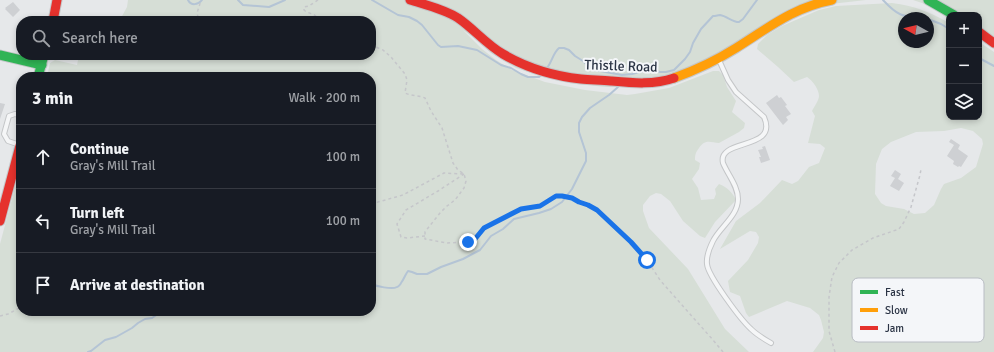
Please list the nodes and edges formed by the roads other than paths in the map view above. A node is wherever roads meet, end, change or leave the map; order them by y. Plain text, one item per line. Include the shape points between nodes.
1 (57, 0) edge
2 (410, 0) edge
3 (832, 0) edge
4 (928, 0) edge
5 (949, 12) edge
6 (54, 16) edge
7 (982, 34) edge
8 (994, 43) edge
9 (0, 55) edge
10 (718, 58) junction
11 (16, 59) edge
12 (21, 60) edge
13 (43, 60) edge
14 (42, 65) junction
15 (40, 72) edge
16 (16, 114) edge
17 (16, 143) edge
18 (16, 159) edge
19 (0, 221) edge
20 (771, 343) dead end

1 - 6 street
2 - 10 street, Thistle Road via 459,19 502,54 544,73 626,83 664,82
3 - 10 street, Thistle Road via 797,10
4 - 5 street
7 - 8 street
9 - 11 street
10 - 20 lane via 736,92 764,117 766,128 761,138 722,155 738,201 732,215 717,234 706,262 711,277 740,316 759,336
12 - 14 street
13 - 14 street
14 - 15 street
16 - 17 lane via 9,116 4,134 8,141
18 - 19 street

